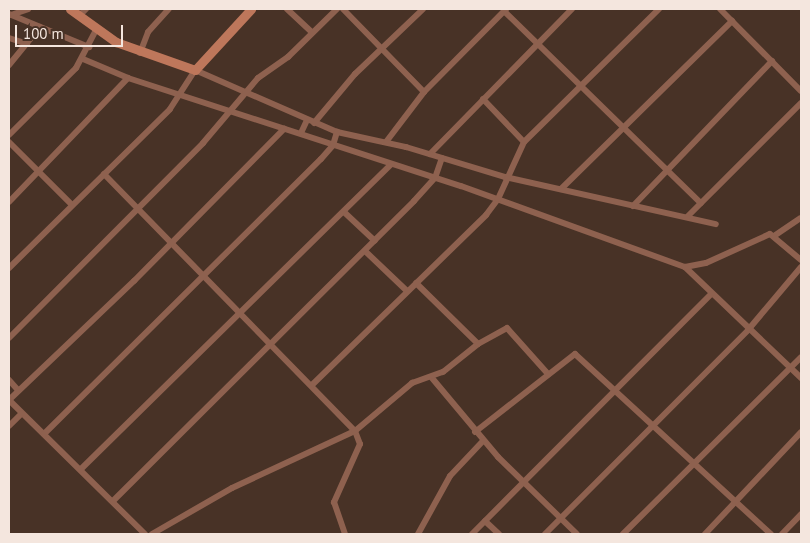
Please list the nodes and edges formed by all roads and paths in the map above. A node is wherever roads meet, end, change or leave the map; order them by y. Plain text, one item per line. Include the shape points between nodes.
1 (28, 9) edge
2 (70, 9) edge
3 (86, 9) edge
4 (169, 9) edge
5 (251, 9) edge
6 (287, 9) edge
7 (337, 9) edge
8 (344, 9) edge
9 (423, 9) edge
10 (572, 9) edge
11 (659, 9) edge
12 (720, 9) edge
13 (506, 10) edge
14 (10, 15) edge
15 (78, 16) junction
16 (732, 21) junction
17 (40, 27) junction
18 (96, 30) junction
19 (312, 32) junction
20 (9, 38) edge
21 (27, 44) junction
22 (536, 44) junction
23 (89, 47) junction
24 (382, 49) junction
25 (140, 53) junction
26 (83, 59) junction
27 (772, 61) junction
28 (9, 65) edge
29 (195, 70) junction
30 (128, 78) junction
31 (579, 87) junction
32 (801, 91) edge
33 (424, 92) junction
34 (182, 94) junction
35 (246, 95) junction
36 (483, 99) junction
37 (801, 103) edge
38 (234, 110) junction
39 (307, 120) junction
40 (314, 123) junction
41 (622, 128) junction
42 (284, 129) junction
43 (337, 132) junction
44 (301, 133) junction
45 (9, 135) edge
46 (9, 142) edge
47 (386, 142) junction
48 (524, 142) junction
49 (333, 145) junction
50 (430, 154) junction
51 (442, 158) junction
52 (391, 164) junction
53 (666, 171) junction
54 (40, 172) junction
55 (104, 174) junction
56 (505, 177) junction
57 (435, 178) junction
58 (562, 189) junction
59 (498, 199) junction
60 (9, 202) edge
61 (701, 203) junction
62 (72, 205) junction
63 (633, 206) junction
64 (137, 208) junction
65 (344, 212) junction
66 (688, 216) junction
67 (801, 218) edge
68 (716, 224) dead end
69 (774, 236) junction
70 (375, 241) junction
71 (172, 242) junction
72 (365, 251) junction
73 (801, 260) edge
74 (10, 265) edge
75 (685, 267) junction
76 (801, 267) edge
77 (204, 274) junction
78 (416, 283) junction
79 (407, 291) junction
80 (711, 294) junction
81 (241, 311) junction
82 (748, 330) junction
83 (9, 338) edge
84 (273, 343) junction
85 (478, 344) junction
86 (801, 357) edge
87 (790, 368) junction
88 (548, 374) junction
89 (432, 378) junction
90 (801, 378) edge
91 (9, 380) edge
92 (313, 384) junction
93 (613, 389) junction
94 (18, 390) junction
95 (9, 400) edge
96 (22, 412) junction
97 (9, 426) edge
98 (652, 426) junction
99 (356, 430) junction
100 (475, 432) junction
101 (801, 432) edge
102 (44, 434) junction
103 (483, 441) junction
104 (694, 466) junction
105 (81, 470) junction
106 (521, 481) junction
107 (113, 501) junction
108 (736, 503) junction
109 (801, 514) edge
110 (561, 518) junction
111 (484, 521) junction
112 (145, 534) edge
113 (152, 534) edge
114 (345, 534) edge
115 (418, 534) edge
116 (472, 534) edge
117 (499, 534) edge
118 (545, 534) edge
119 (577, 534) edge
120 (622, 534) edge
121 (705, 534) edge
122 (771, 534) edge
123 (782, 534) edge

1 - 14 street
2 - 15 street
3 - 15 street
4 - 25 street via 148,32
5 - 29 street
6 - 19 street
7 - 19 street
8 - 24 street
9 - 24 street
10 - 22 street
11 - 31 street
12 - 16 street
13 - 22 street
13 - 33 street
14 - 17 street
15 - 18 street
16 - 27 street
16 - 41 street
17 - 21 street
17 - 23 street
18 - 23 street
18 - 25 street
19 - 35 street via 288,57 258,78
20 - 21 street
21 - 28 street
22 - 31 street
22 - 36 street
23 - 26 street
24 - 33 street
24 - 40 street via 339,91
25 - 29 street
26 - 30 street
26 - 45 street
27 - 32 street
27 - 53 street
29 - 34 street
29 - 35 street
30 - 34 street
30 - 54 street
31 - 41 street
31 - 48 street
33 - 47 street
34 - 38 street
34 - 55 street
35 - 38 street
35 - 39 street
36 - 48 street
36 - 50 street
37 - 61 street
38 - 42 street
38 - 64 street
39 - 40 street
39 - 44 street
40 - 43 street
41 - 53 street
41 - 58 street
42 - 44 street
42 - 71 street
43 - 47 street
43 - 49 street
44 - 49 street
46 - 54 street
47 - 50 street
48 - 56 street
49 - 52 street
49 - 77 street
50 - 51 street
51 - 56 street
51 - 57 street
52 - 57 street
52 - 65 street
53 - 61 street
53 - 63 street
54 - 60 street
54 - 62 street
55 - 62 street
55 - 64 street
56 - 58 street
56 - 59 street
57 - 59 street
57 - 70 street
58 - 63 street
59 - 75 street
59 - 78 street
61 - 66 street
62 - 74 street
63 - 66 street
64 - 71 street
64 - 83 street
65 - 70 street
65 - 81 street
66 - 68 street
67 - 69 street
69 - 73 street
69 - 75 street
70 - 72 street
71 - 77 street
71 - 94 street
72 - 79 street
72 - 84 street
75 - 80 street
76 - 82 street
77 - 81 street
77 - 102 street
78 - 79 street
78 - 85 street
79 - 92 street
80 - 82 street
80 - 93 street
81 - 84 street
81 - 105 street
82 - 87 street
82 - 98 street
84 - 92 street
84 - 107 street
85 - 88 street via 507,328
85 - 89 street
86 - 87 street
87 - 90 street
87 - 104 street
88 - 93 street via 575,354
88 - 100 street
89 - 99 street via 412,383
89 - 100 street
91 - 94 street
92 - 99 street
93 - 98 street
93 - 106 street
94 - 95 street
95 - 96 street
96 - 97 street
96 - 102 street
98 - 104 street
98 - 110 street
99 - 113 street via 224,492
99 - 114 street via 360,444 334,502
100 - 103 street
101 - 108 street
102 - 105 street
103 - 106 street
103 - 115 street via 450,476
104 - 108 street
104 - 120 street
105 - 107 street
106 - 110 street
106 - 111 street
107 - 112 street
108 - 121 street
108 - 122 street
109 - 123 street
110 - 118 street
110 - 119 street
111 - 116 street
111 - 117 street

